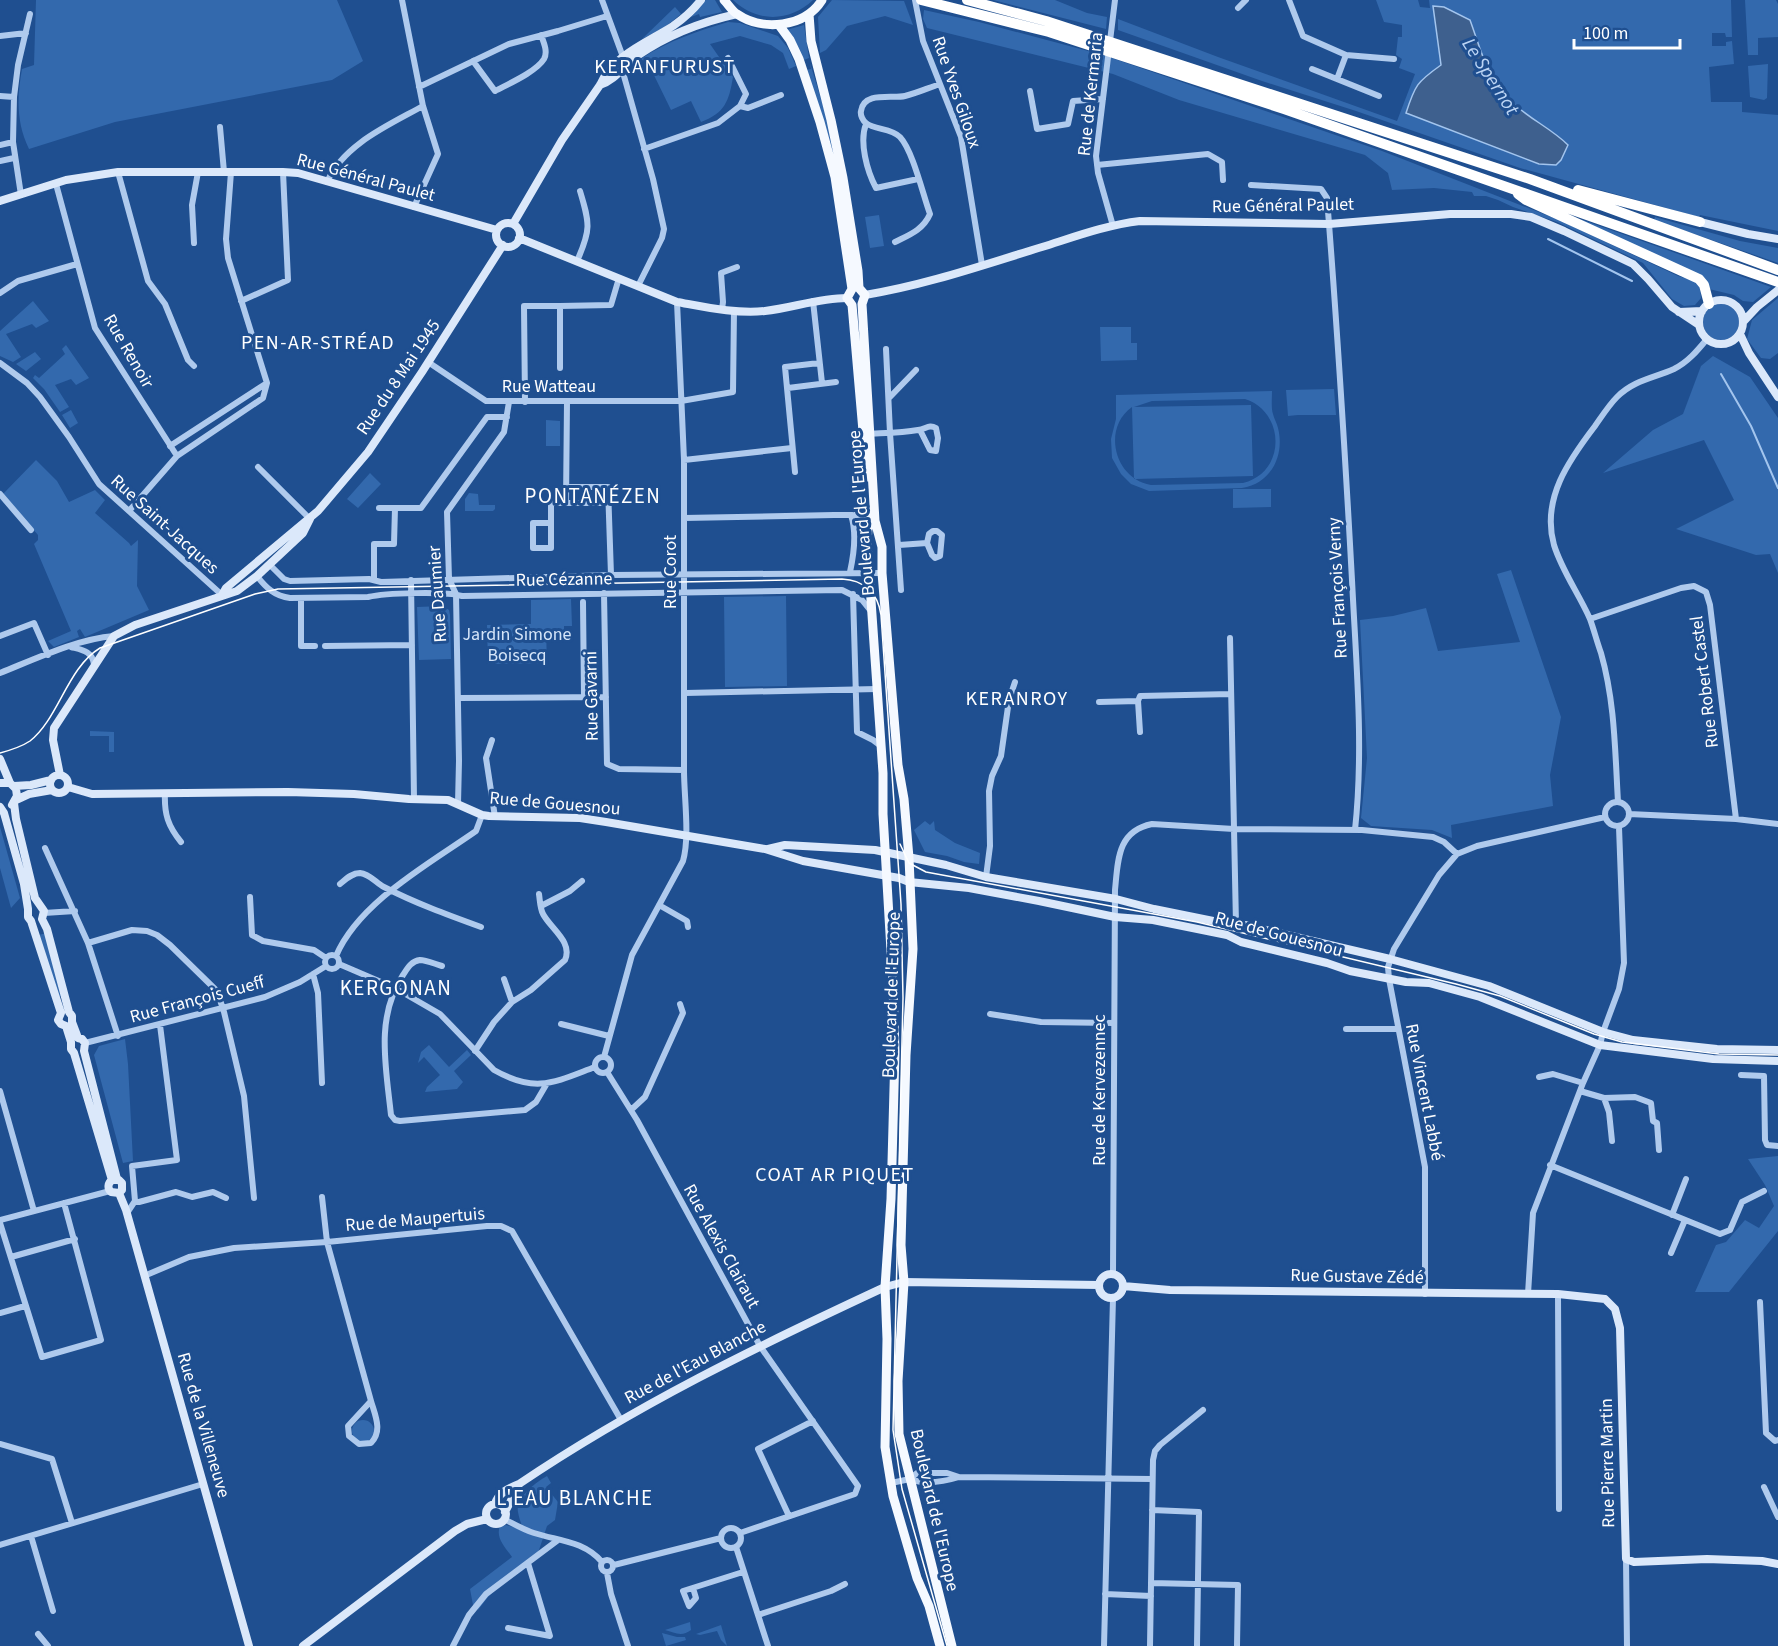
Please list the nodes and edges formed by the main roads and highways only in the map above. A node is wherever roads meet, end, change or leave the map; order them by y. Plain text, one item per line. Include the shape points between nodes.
1 (724, 0) edge
2 (822, 0) edge
3 (921, 0) edge
4 (967, 0) edge
5 (809, 14) junction
6 (779, 25) junction
7 (1530, 179) junction
8 (1506, 185) junction
9 (1700, 222) road end
10 (1778, 270) edge
11 (1778, 282) edge
12 (856, 296) junction
13 (1705, 308) road end
14 (867, 434) junction
15 (894, 1284) junction
16 (940, 1646) edge
17 (952, 1646) edge

1 - 6 main road via 736,14
2 - 5 main road
3 - 8 highway via 1049,32
4 - 7 highway via 1046,21
5 - 6 main road
5 - 12 main road, Boulevard de l'Europe via 811,41 843,178 858,271
6 - 12 main road, Boulevard de l'Europe via 799,59 820,122 835,177
7 - 9 highway
7 - 10 highway
8 - 11 highway
8 - 13 highway via 1526,200 1699,279 1704,285
12 - 14 main road, Boulevard de l'Europe
14 - 15 main road, Boulevard de l'Europe via 867,543 895,1052 891,1199
14 - 15 main road, Boulevard de l'Europe via 875,520 882,547 909,858 913,949 905,1066 901,1245
15 - 16 main road, Boulevard de l'Europe via 887,1339 885,1447 917,1578
15 - 17 main road, Boulevard de l'Europe via 899,1434

